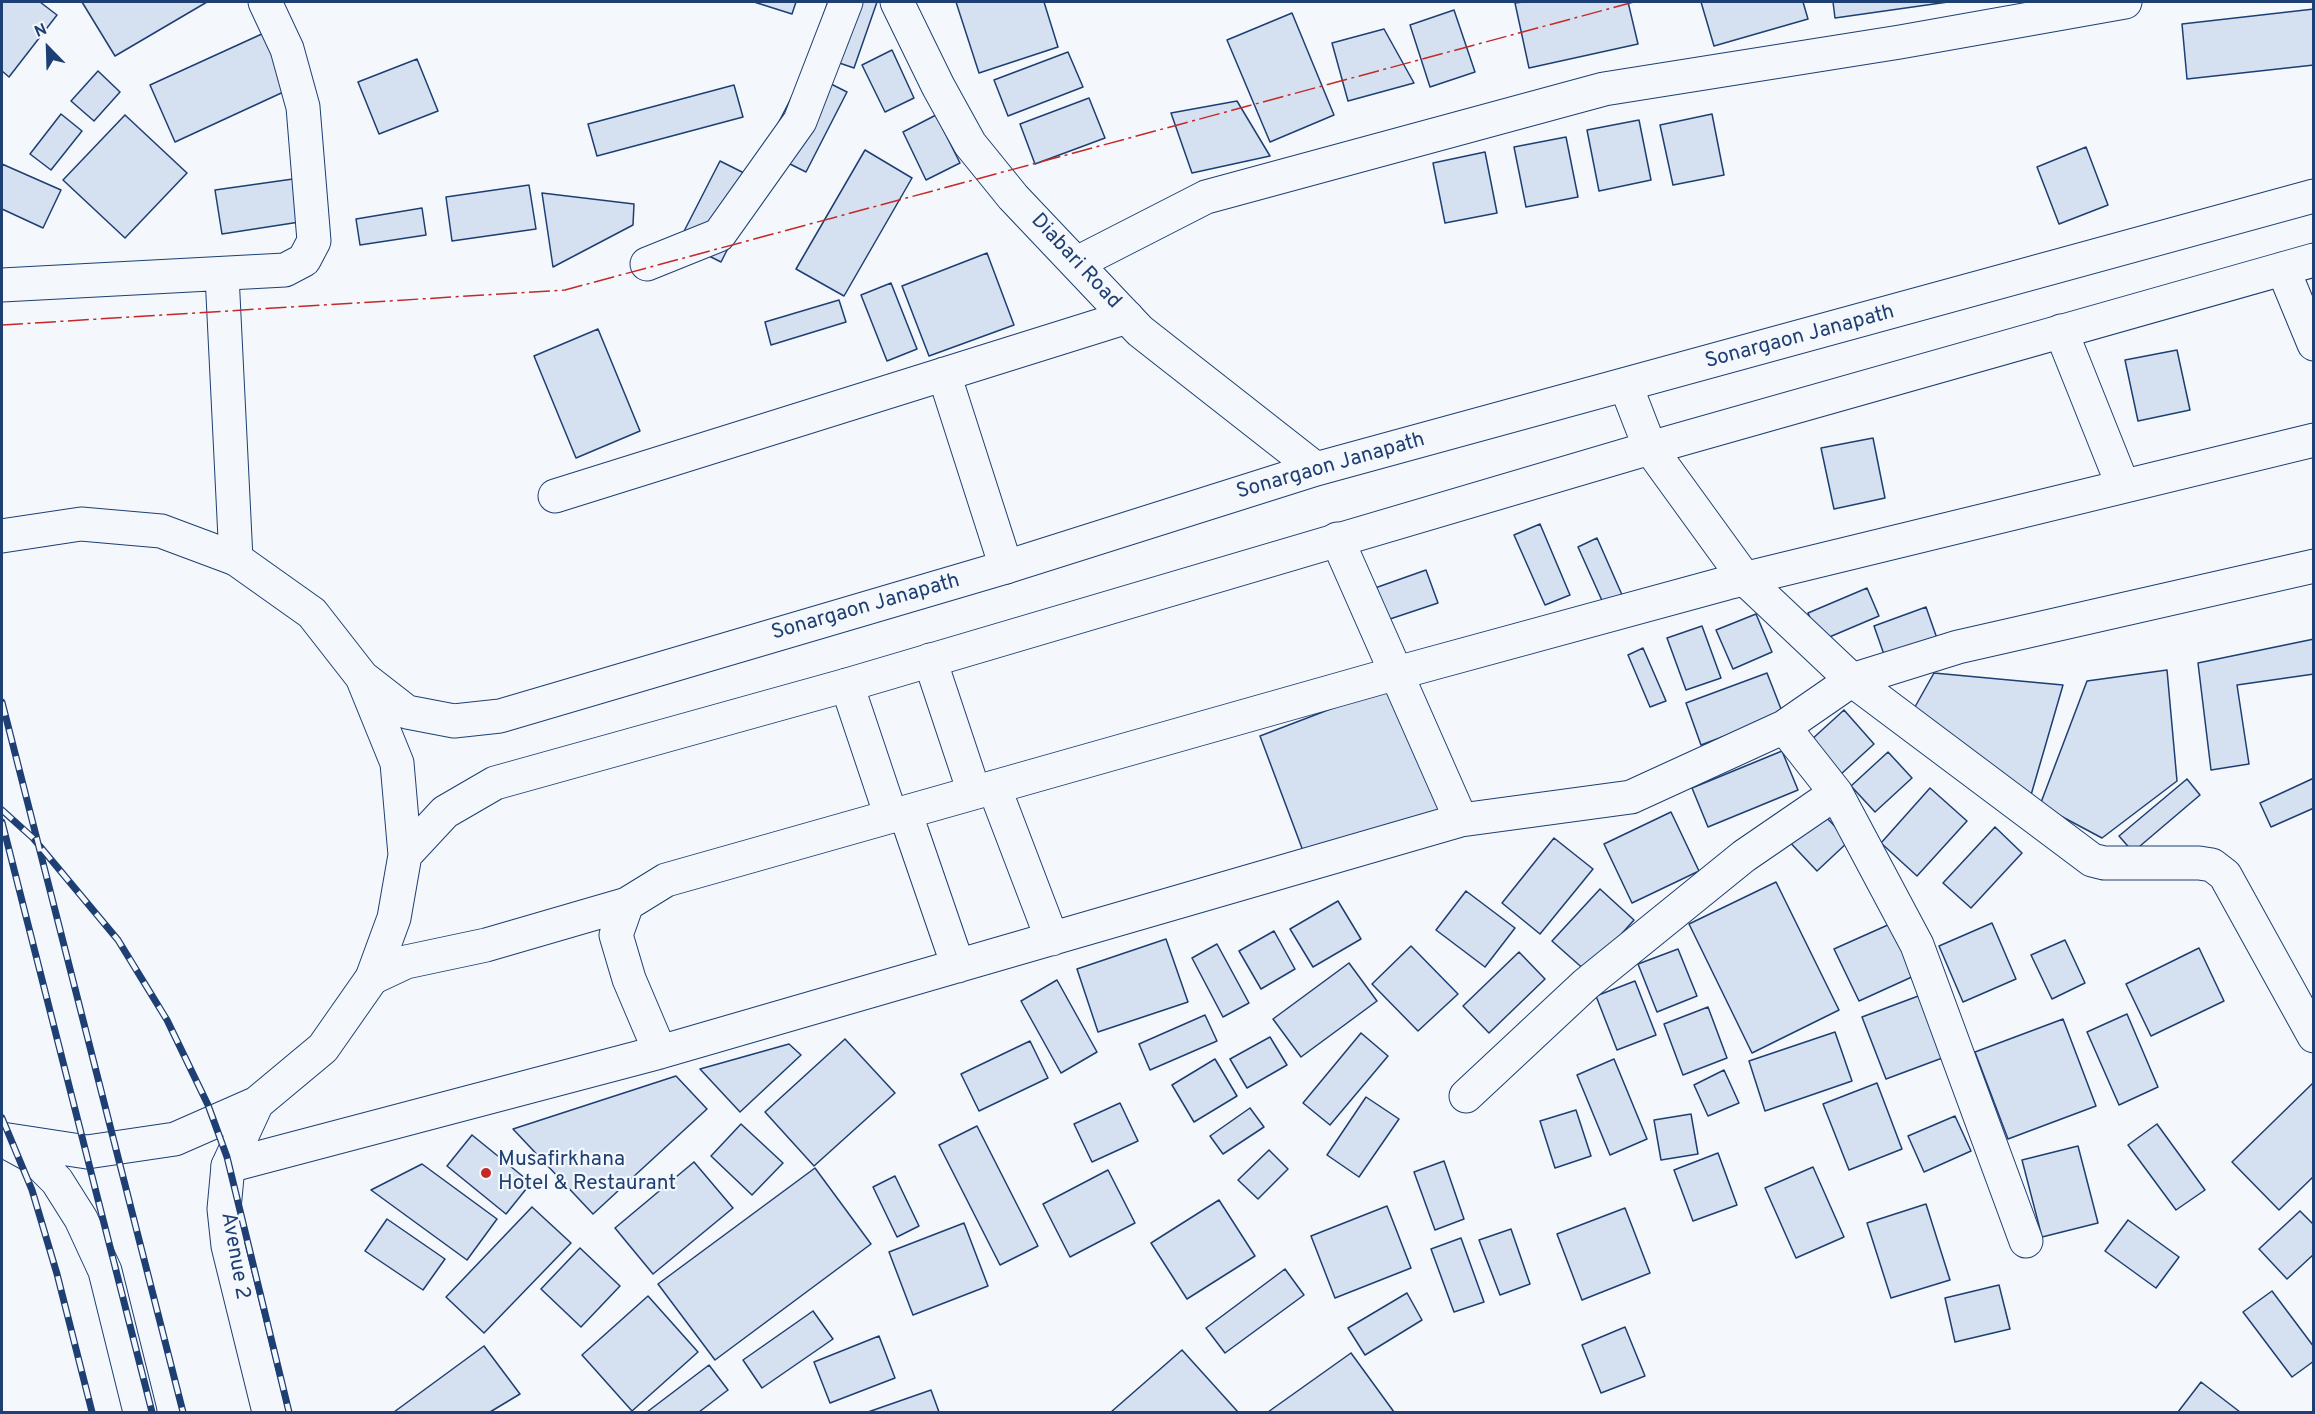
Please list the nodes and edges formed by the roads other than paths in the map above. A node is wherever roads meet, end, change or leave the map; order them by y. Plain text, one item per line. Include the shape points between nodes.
1 (265, 2) edge
2 (846, 2) edge
3 (897, 2) edge
4 (2126, 2) edge
5 (2313, 196) edge
6 (2313, 260) edge
7 (1077, 263) junction
8 (647, 264) dead end
9 (2283, 269) junction
10 (222, 275) junction
11 (2, 285) edge
12 (1127, 317) junction
13 (2061, 331) junction
14 (2313, 344) edge
15 (944, 374) junction
16 (1626, 386) junction
17 (2313, 440) edge
18 (1650, 448) junction
19 (1316, 469) junction
20 (2123, 486) junction
21 (555, 496) dead end
22 (2, 536) edge
23 (1337, 539) junction
24 (236, 559) junction
25 (2313, 566) edge
26 (1006, 567) junction
27 (1745, 579) junction
28 (930, 660) junction
29 (1397, 673) junction
30 (362, 677) junction
31 (1852, 680) junction
32 (848, 686) junction
33 (1784, 727) junction
34 (984, 789) junction
35 (1836, 793) junction
36 (898, 814) junction
37 (1461, 820) junction
38 (405, 855) junction
39 (627, 904) junction
40 (1052, 939) junction
41 (958, 966) junction
42 (372, 978) junction
43 (2313, 1036) edge
44 (660, 1052) junction
45 (1466, 1096) dead end
46 (257, 1103) junction
47 (2, 1139) edge
48 (228, 1166) junction
49 (2026, 1241) dead end
50 (140, 1413) edge
51 (269, 1413) edge

1 - 10 street via 287,49 303,107 314,241 304,261 285,270
2 - 8 street via 800,120 719,236
3 - 7 street, Diabari Road via 970,144 1013,197
4 - 7 street via 1604,88 1206,197
5 - 16 street, Sonargaon Janapath
6 - 9 street
7 - 12 street, Diabari Road
9 - 13 street
9 - 14 street
10 - 11 street
10 - 24 street
12 - 15 street
12 - 19 street, Diabari Road
13 - 18 street
13 - 20 street
15 - 21 street
15 - 26 street
16 - 18 street
16 - 19 street, Sonargaon Janapath
17 - 20 street
18 - 23 street
18 - 27 street
19 - 26 street, Sonargaon Janapath
20 - 27 street
22 - 24 street, Sonargaon Janapath via 81,524 161,531
23 - 28 street
23 - 29 street
24 - 30 street, Sonargaon Janapath via 312,613
25 - 31 street via 1958,647
26 - 30 street, Sonargaon Janapath via 500,716 454,721 407,712
27 - 29 street
27 - 31 street
28 - 32 street
28 - 34 street
29 - 34 street
29 - 37 street
30 - 38 street, Sonargaon Janapath via 396,763
31 - 33 street
31 - 43 street via 2092,860 2212,865 2224,875
32 - 36 street
32 - 38 street via 495,783 445,812
33 - 35 street
33 - 37 street via 1631,797
34 - 36 street
34 - 40 street
35 - 45 street via 1744,856 1586,984
35 - 49 street via 1917,945
36 - 39 street via 666,880
36 - 41 street
37 - 40 street
38 - 42 street, Sonargaon Janapath via 394,918
39 - 42 street via 486,945 406,962
39 - 44 street via 616,935 628,979
40 - 41 street
41 - 44 street
42 - 46 street, Sonargaon Janapath via 323,1048
44 - 48 street
46 - 47 street, Sonargaon Janapath via 175,1139 87,1152
46 - 48 street, Avenue 2
47 - 50 street via 32,1156 57,1181 81,1219 105,1271
48 - 51 street, Avenue 2 via 224,1209 228,1246

